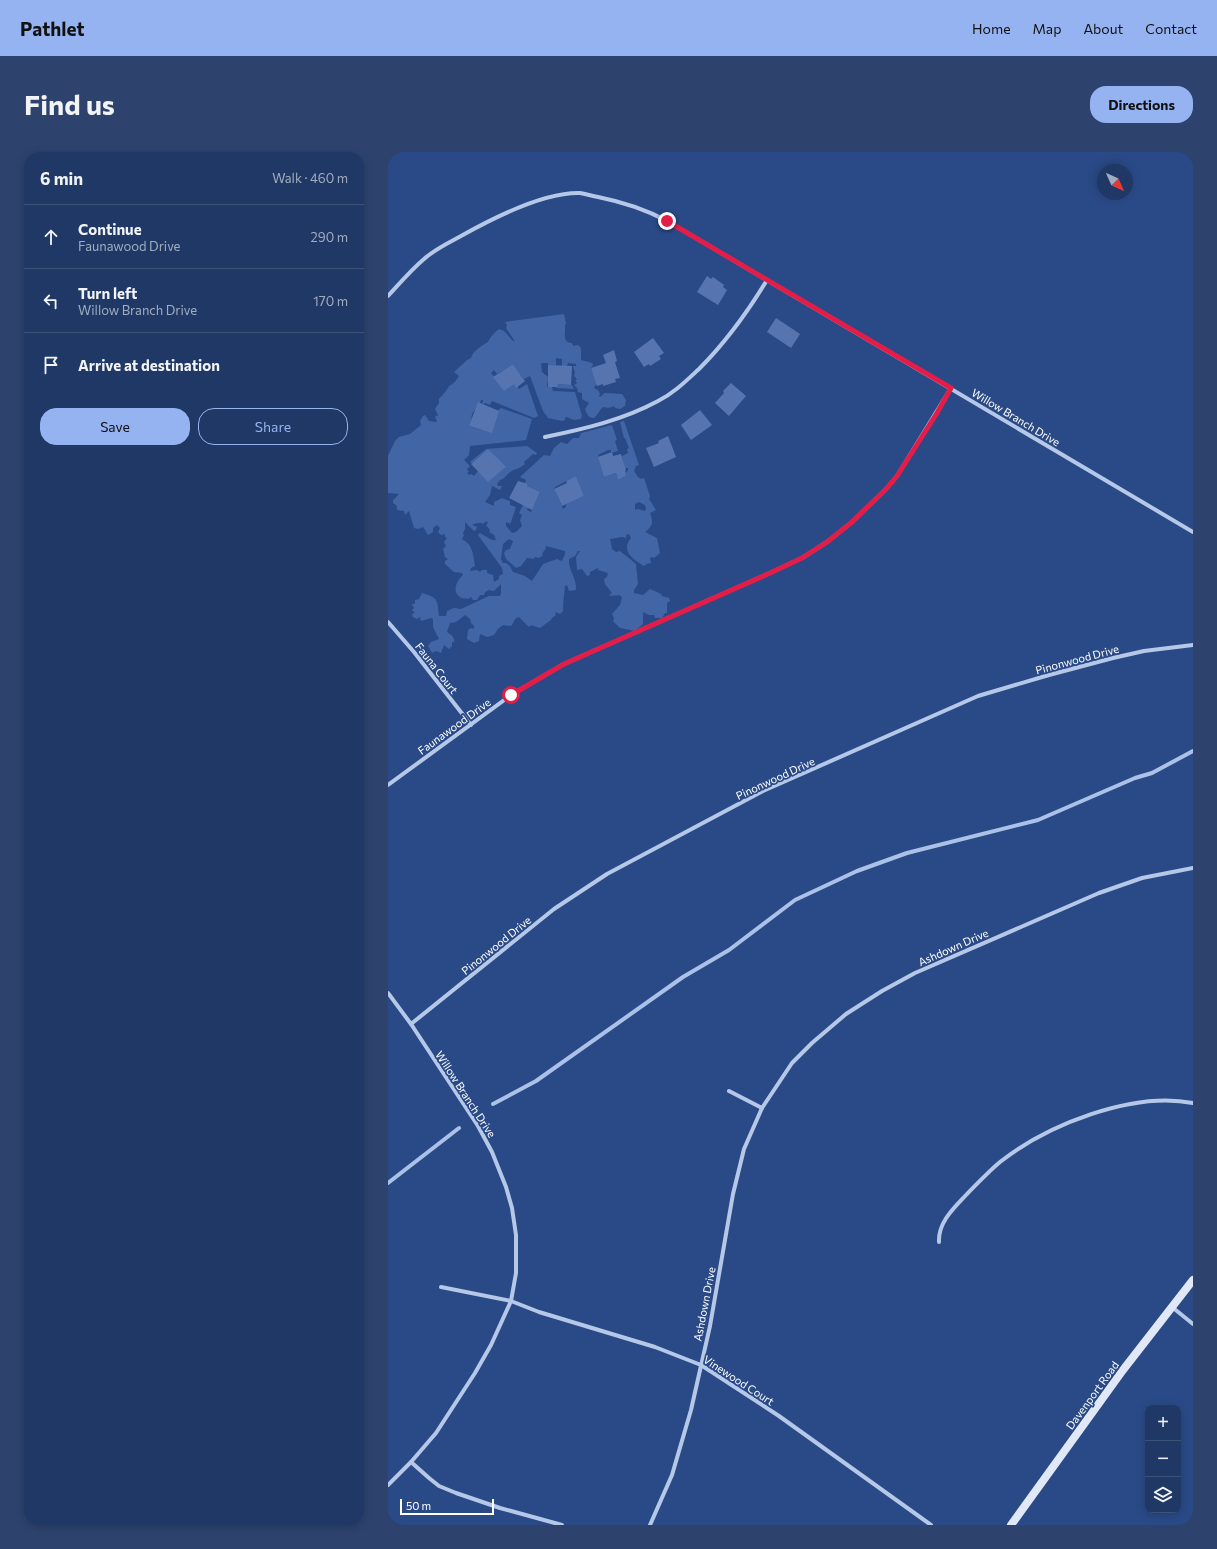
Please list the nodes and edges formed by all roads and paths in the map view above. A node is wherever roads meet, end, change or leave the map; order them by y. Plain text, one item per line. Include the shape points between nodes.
1 (767, 280) junction
2 (388, 296) edge
3 (951, 388) junction
4 (545, 437) dead end
5 (1193, 532) edge
6 (388, 622) edge
7 (1193, 645) edge
8 (471, 725) junction
9 (388, 785) edge
10 (1193, 868) edge
11 (388, 993) edge
12 (411, 1024) junction
13 (730, 1091) dead end
14 (1193, 1103) edge
15 (762, 1108) junction
16 (939, 1242) dead end
17 (1193, 1280) edge
18 (440, 1287) dead end
19 (511, 1301) junction
20 (1172, 1307) junction
21 (1193, 1324) edge
22 (701, 1365) junction
23 (411, 1462) junction
24 (388, 1485) edge
25 (562, 1525) edge
26 (650, 1525) edge
27 (931, 1525) edge
28 (1011, 1525) edge

1 - 2 street, Willow Branch Drive via 647,211 617,200 568,194 527,205 480,225 444,245 425,258
1 - 3 street, Willow Branch Drive
1 - 4 street via 727,339 676,390 634,413
3 - 5 street, Willow Branch Drive
3 - 8 street, Faunawood Drive via 897,476 852,522 827,542 802,558 770,573 564,664 511,695
6 - 8 street, Fauna Court
7 - 12 street, Pinonwood Drive via 1113,658 998,690 954,706 763,791 578,892
8 - 9 street, Faunawood Drive
10 - 15 street, Ashdown Drive via 1142,878 1099,893 947,958 882,991 846,1014 812,1043 792,1064
11 - 12 street, Willow Branch Drive
12 - 19 street, Willow Branch Drive via 478,1126 506,1187 516,1235 516,1273
13 - 15 street
14 - 16 street via 1165,1101 1114,1108 1080,1118 1024,1146 995,1166 954,1208 940,1228
15 - 22 street, Ashdown Drive via 744,1149 733,1194
17 - 20 street, Davenport Road
18 - 19 street, Vinewood Court
19 - 22 street, Vinewood Court via 655,1347
19 - 23 street, Willow Branch Drive via 476,1373 436,1433
20 - 21 street
20 - 28 street, Davenport Road
22 - 26 street, Ashdown Drive via 692,1410 672,1475
22 - 27 street, Vinewood Court via 779,1416
23 - 24 street, Willow Branch Drive
23 - 25 street via 440,1486 456,1493

